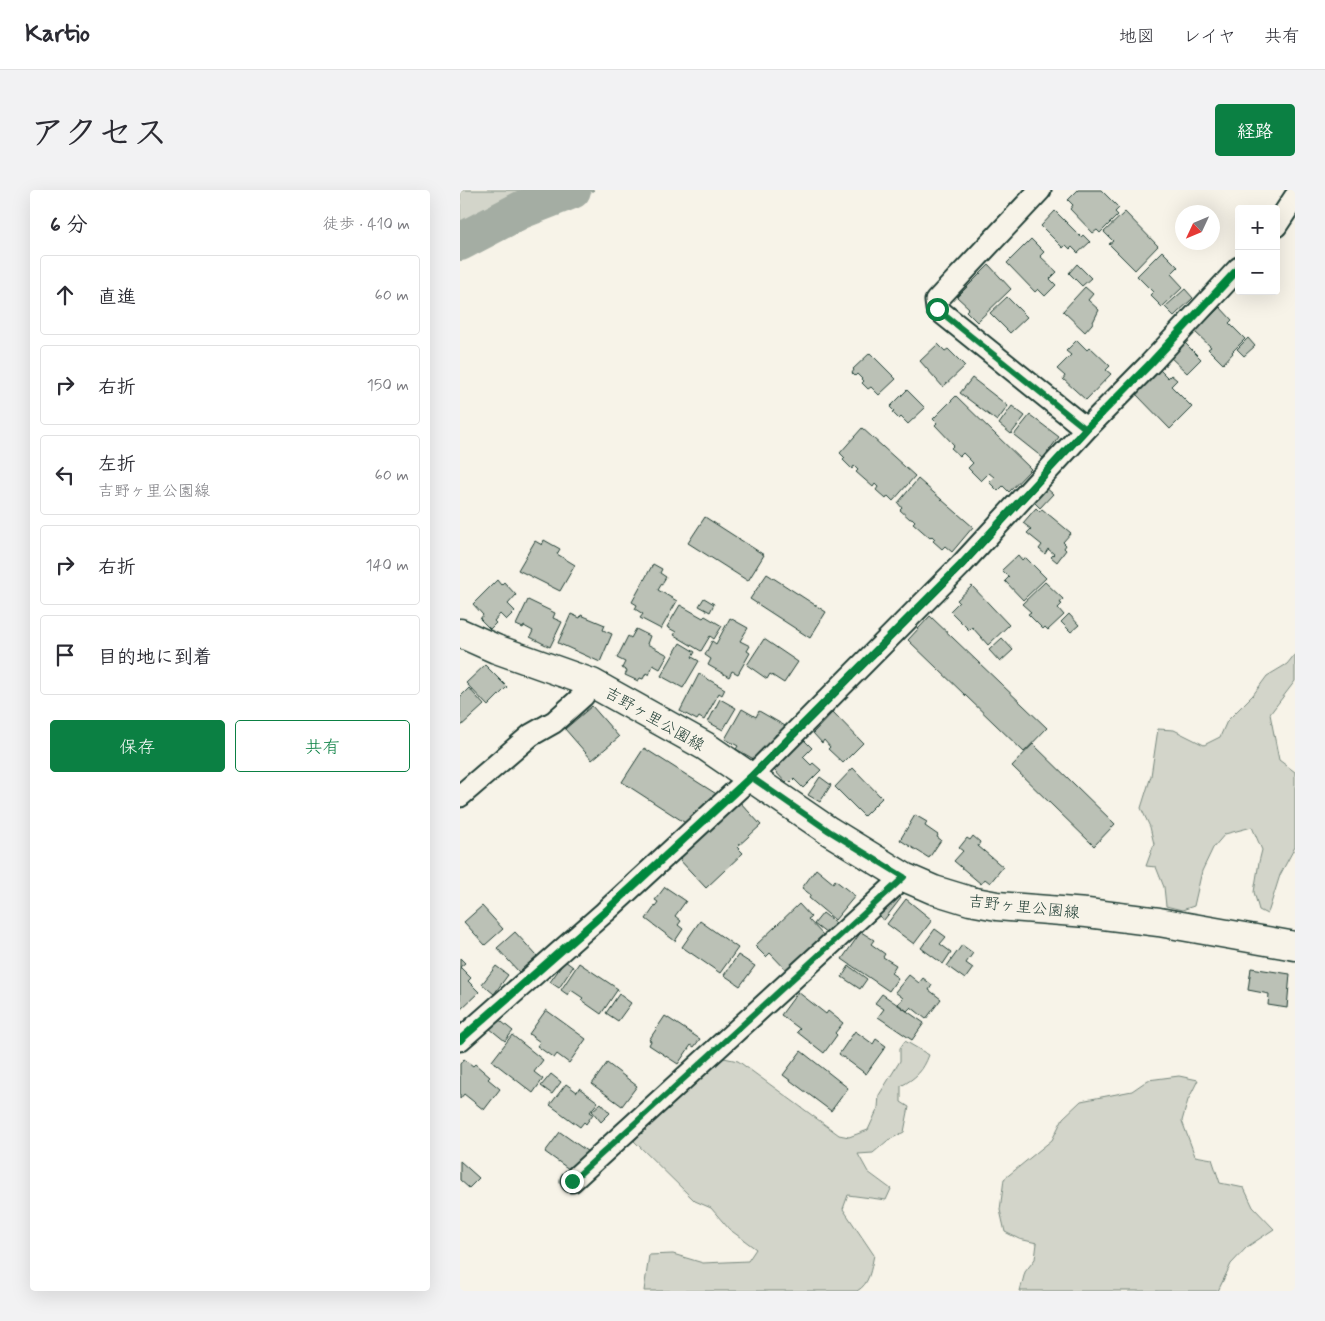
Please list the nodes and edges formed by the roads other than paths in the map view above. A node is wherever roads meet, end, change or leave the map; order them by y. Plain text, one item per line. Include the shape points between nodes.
1 (1040, 190) edge
2 (1295, 197) edge
3 (1280, 220) edge
4 (1235, 272) edge
5 (1086, 429) junction
6 (460, 633) edge
7 (592, 682) junction
8 (751, 777) junction
9 (460, 796) edge
10 (904, 877) junction
11 (1295, 946) edge
12 (460, 1040) edge
13 (572, 1181) dead end

1 - 5 street via 936,301 937,309
2 - 3 street
4 - 5 street
5 - 8 street via 961,566
6 - 7 main road, 吉野ヶ里公園線
7 - 8 main road, 吉野ヶ里公園線 via 705,746
7 - 9 street via 583,696 554,722 531,735
8 - 10 main road, 吉野ヶ里公園線 via 829,831
8 - 12 street
10 - 11 main road, 吉野ヶ里公園線 via 934,890 997,906 1150,921
10 - 13 street

